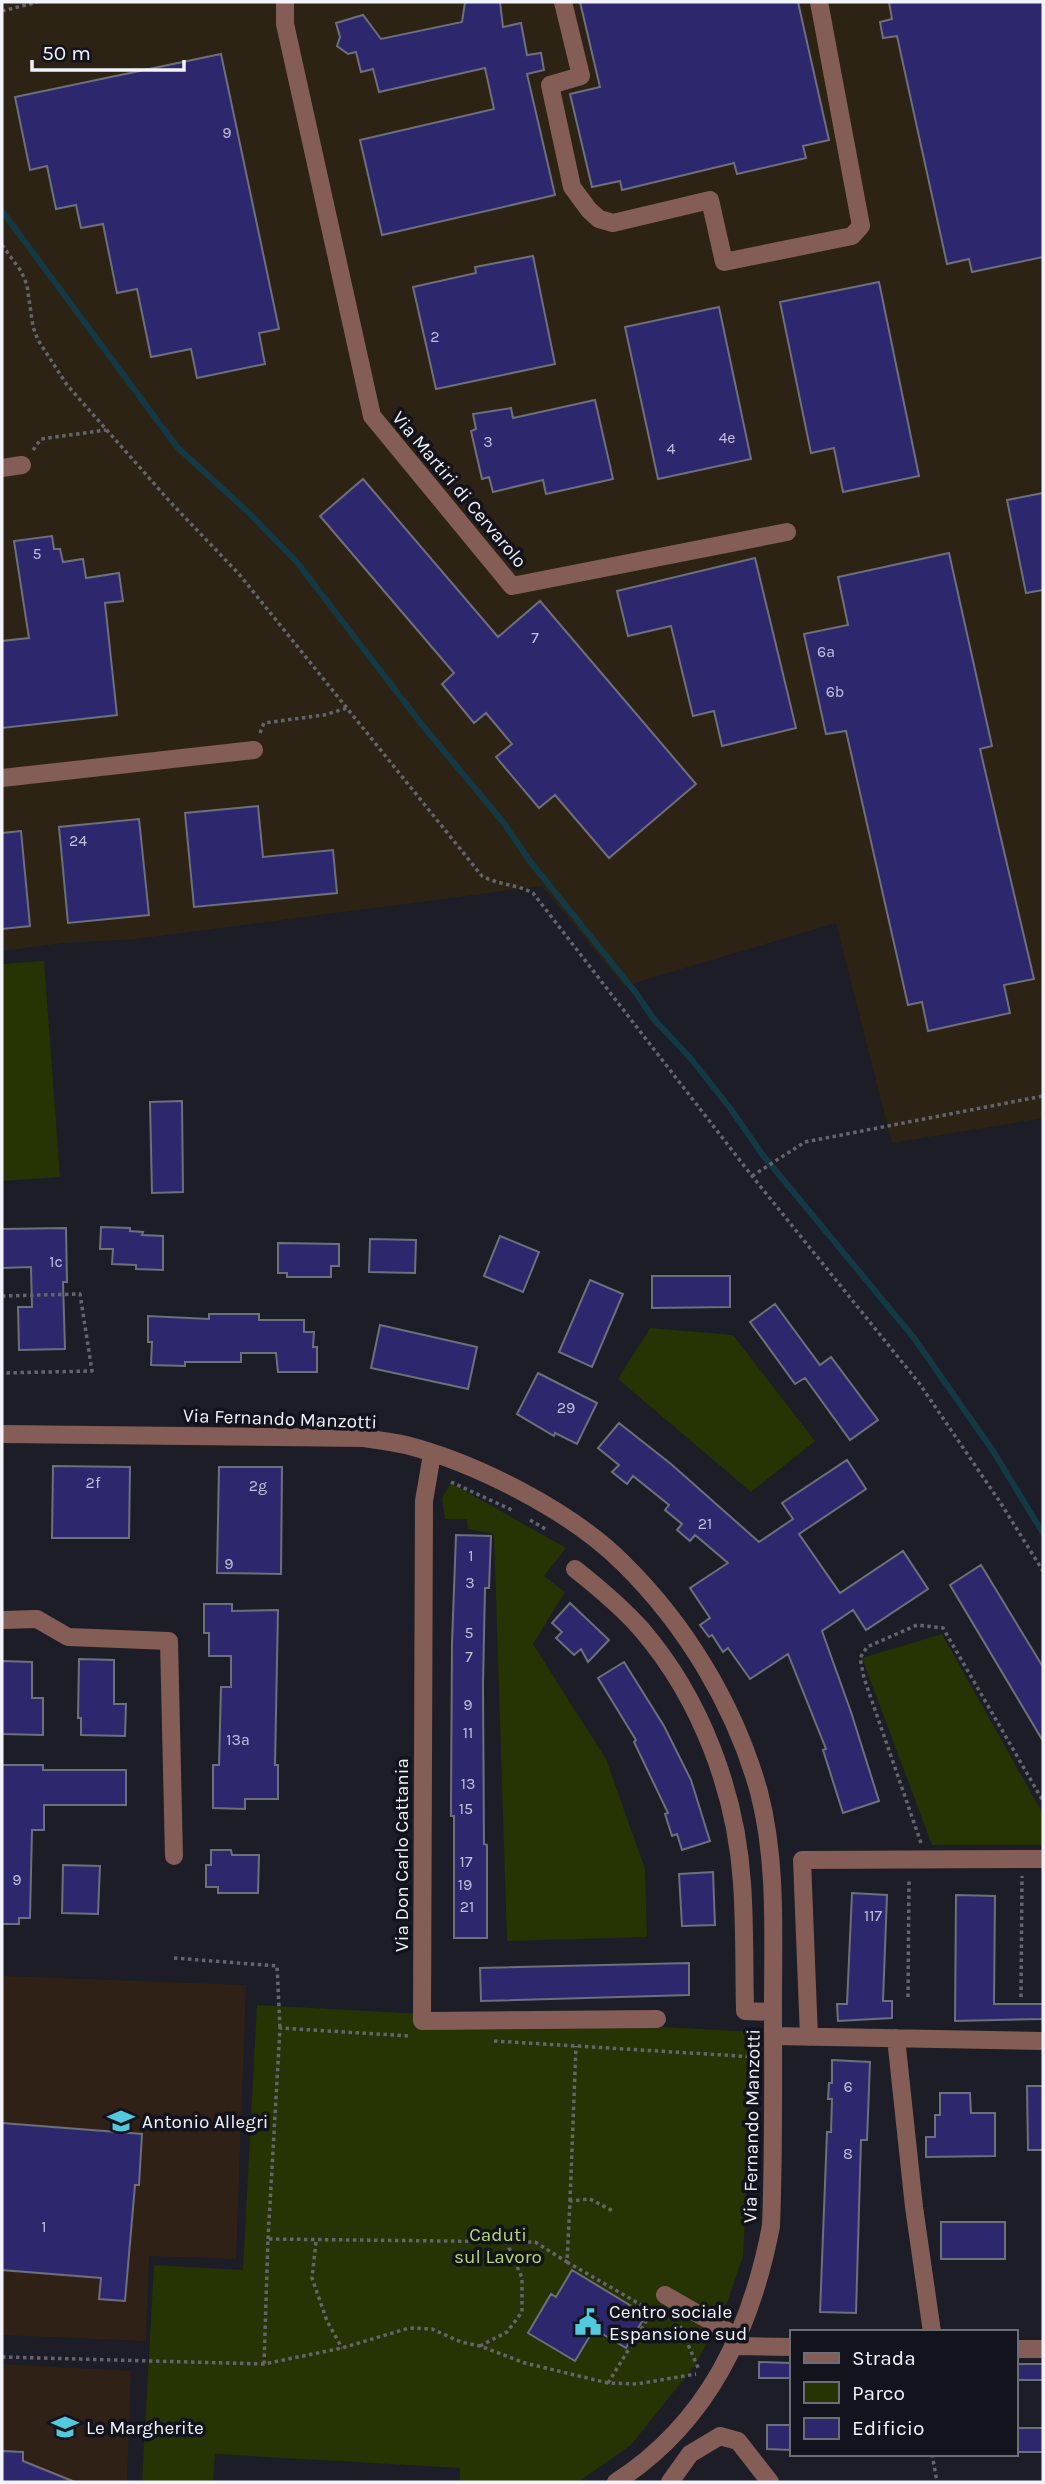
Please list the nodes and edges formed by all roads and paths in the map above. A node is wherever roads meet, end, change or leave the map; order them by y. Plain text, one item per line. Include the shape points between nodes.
1 (38, 2) edge
2 (271, 2) edge
3 (285, 2) edge
4 (563, 2) edge
5 (819, 2) edge
6 (2, 11) edge
7 (285, 24) junction
8 (2, 245) edge
9 (106, 430) junction
10 (41, 439) dead end
11 (22, 465) dead end
12 (2, 468) edge
13 (787, 531) dead end
14 (347, 708) junction
15 (264, 723) dead end
16 (254, 750) dead end
17 (2, 778) edge
18 (1043, 1096) edge
19 (752, 1176) junction
20 (2, 1296) edge
21 (2, 1373) edge
22 (2, 1434) edge
23 (430, 1463) junction
24 (516, 1512) dead end
25 (526, 1518) dead end
26 (556, 1536) dead end
27 (575, 1569) dead end
28 (1043, 1571) edge
29 (2, 1619) edge
30 (1043, 1801) edge
31 (174, 1856) dead end
32 (918, 1858) junction
33 (1022, 1859) junction
34 (1043, 1859) edge
35 (174, 1958) dead end
36 (908, 1997) dead end
37 (1021, 1997) dead end
38 (773, 2012) junction
39 (657, 2019) dead end
40 (280, 2028) junction
41 (773, 2036) junction
42 (420, 2037) dead end
43 (809, 2037) junction
44 (896, 2038) junction
45 (485, 2040) dead end
46 (1043, 2040) edge
47 (576, 2046) junction
48 (755, 2046) dead end
49 (754, 2057) junction
50 (773, 2058) junction
51 (570, 2201) junction
52 (613, 2211) dead end
53 (268, 2239) junction
54 (316, 2241) junction
55 (506, 2241) junction
56 (567, 2262) junction
57 (666, 2295) joint
58 (652, 2311) junction
59 (662, 2317) dead end
60 (672, 2322) dead end
61 (932, 2330) edge
62 (736, 2342) junction
63 (480, 2346) junction
64 (790, 2347) edge
65 (342, 2348) junction
66 (1017, 2349) edge
67 (1043, 2349) edge
68 (2, 2357) edge
69 (264, 2364) junction
70 (705, 2366) dead end
71 (701, 2373) junction
72 (608, 2383) junction
73 (693, 2383) dead end
74 (932, 2456) edge
75 (616, 2482) edge
76 (670, 2482) edge
77 (770, 2482) edge
78 (937, 2482) edge

1 - 6 path
2 - 7 street, Via Martiri di Cervarolo
3 - 7 street, Via Martiri di Cervarolo
4 - 5 street via 581,76 550,85 572,187 589,210 614,223 709,200 724,262 852,236 861,226
7 - 13 street, Via Martiri di Cervarolo via 372,416 512,586
8 - 9 path via 27,285 38,340 67,385
9 - 10 path
9 - 14 path via 239,574
11 - 12 street
14 - 15 path
14 - 19 path via 482,876 533,893
16 - 17 street
18 - 19 path via 805,1142
19 - 28 path via 919,1383
20 - 21 path via 80,1294 92,1370
22 - 23 street, Via Fernando Manzotti via 364,1438 404,1445
23 - 24 path
23 - 38 street, Via Fernando Manzotti via 475,1469 592,1537 654,1597 703,1664 736,1726 763,1816 773,1893
23 - 39 street, Via Don Carlo Cattania via 424,1514 422,2021
25 - 26 path
27 - 38 street, Via Fernando Manzotti via 605,1592 670,1667 718,1760 742,1881 746,2011
29 - 31 street via 37,1619 68,1637 169,1641
30 - 32 path via 943,1628 917,1625 867,1647 860,1658 864,1678
32 - 33 street
32 - 36 path
32 - 43 street via 802,1860
33 - 34 street
33 - 37 path
35 - 40 path via 277,1966
38 - 41 street, Via Fernando Manzotti
40 - 42 path
40 - 53 path
41 - 43 street
41 - 50 street, Via Fernando Manzotti
43 - 44 street
44 - 46 street
44 - 61 street
45 - 47 path
47 - 49 path
47 - 51 path
48 - 49 path
49 - 50 path
50 - 62 street, Via Fernando Manzotti via 771,2225 763,2269
51 - 52 path via 590,2199
51 - 56 path
53 - 54 path
53 - 69 path
54 - 55 path
54 - 65 path via 312,2278
55 - 56 path via 535,2242
55 - 63 path via 522,2278 522,2312 507,2332
56 - 58 path
57 - 58 path
57 - 62 street
58 - 59 path
58 - 72 path
60 - 71 path via 682,2327
62 - 64 street
62 - 75 street, Via Fernando Manzotti via 681,2428
63 - 65 path via 432,2329 409,2328
63 - 72 path via 525,2363
65 - 69 path
66 - 67 street
68 - 69 path
70 - 71 path
71 - 72 path via 637,2384
71 - 73 path
74 - 78 path
76 - 77 street via 690,2454 720,2435 738,2441

